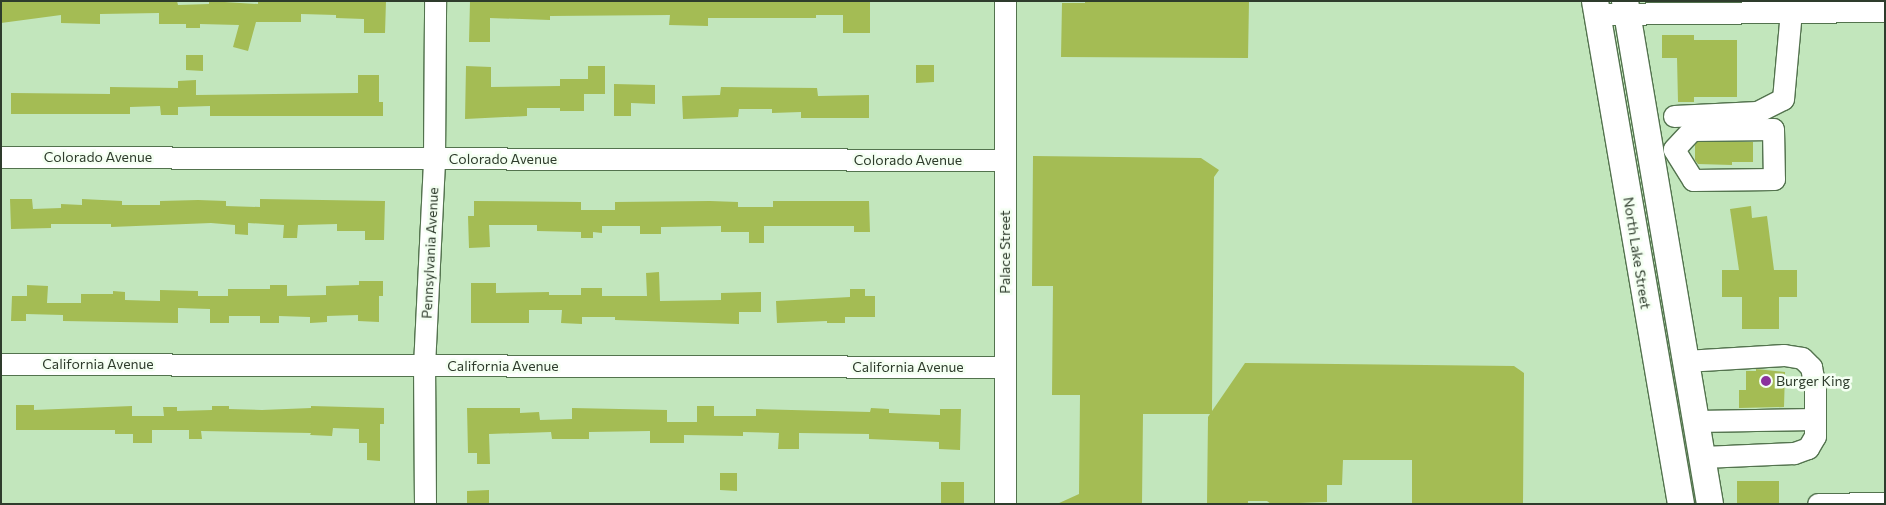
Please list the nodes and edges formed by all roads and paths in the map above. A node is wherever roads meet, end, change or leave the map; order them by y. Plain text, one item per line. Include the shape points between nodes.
1 (435, 1) edge
2 (1005, 1) edge
3 (1658, 6) edge
4 (1626, 7) edge
5 (1596, 8) edge
6 (1791, 11) junction
7 (1885, 11) edge
8 (1674, 116) dead end
9 (1, 157) edge
10 (434, 159) junction
11 (1005, 160) junction
12 (1710, 180) joint
13 (1685, 361) junction
14 (1, 364) edge
15 (424, 366) junction
16 (1005, 367) junction
17 (1815, 419) junction
18 (1696, 422) junction
19 (1703, 458) junction
20 (1850, 503) edge
21 (1885, 503) edge
22 (425, 504) edge
23 (1005, 504) edge
24 (1681, 504) edge
25 (1710, 504) edge
26 (1818, 504) edge

1 - 10 street, Pennsylvania Avenue
2 - 11 street, Palace Street
3 - 4 street
3 - 6 street
4 - 5 street
4 - 13 main road
5 - 24 main road, North Lake Street
6 - 7 street
6 - 8 street via 1782,100 1757,112
9 - 10 street, Colorado Avenue
10 - 11 street, Colorado Avenue
10 - 15 street, Pennsylvania Avenue
11 - 16 street, Palace Street
12 - 12 street via 1694,180 1674,149 1692,130 1773,129 1774,179
13 - 17 street via 1784,355 1802,358 1811,367
13 - 18 main road
14 - 15 street, California Avenue
15 - 16 street, California Avenue
15 - 22 street, Pennsylvania Avenue
16 - 23 street, Palace Street
17 - 18 street
17 - 19 street via 1815,436 1808,448 1794,453
18 - 19 main road
19 - 25 main road
20 - 21 street
20 - 26 street

